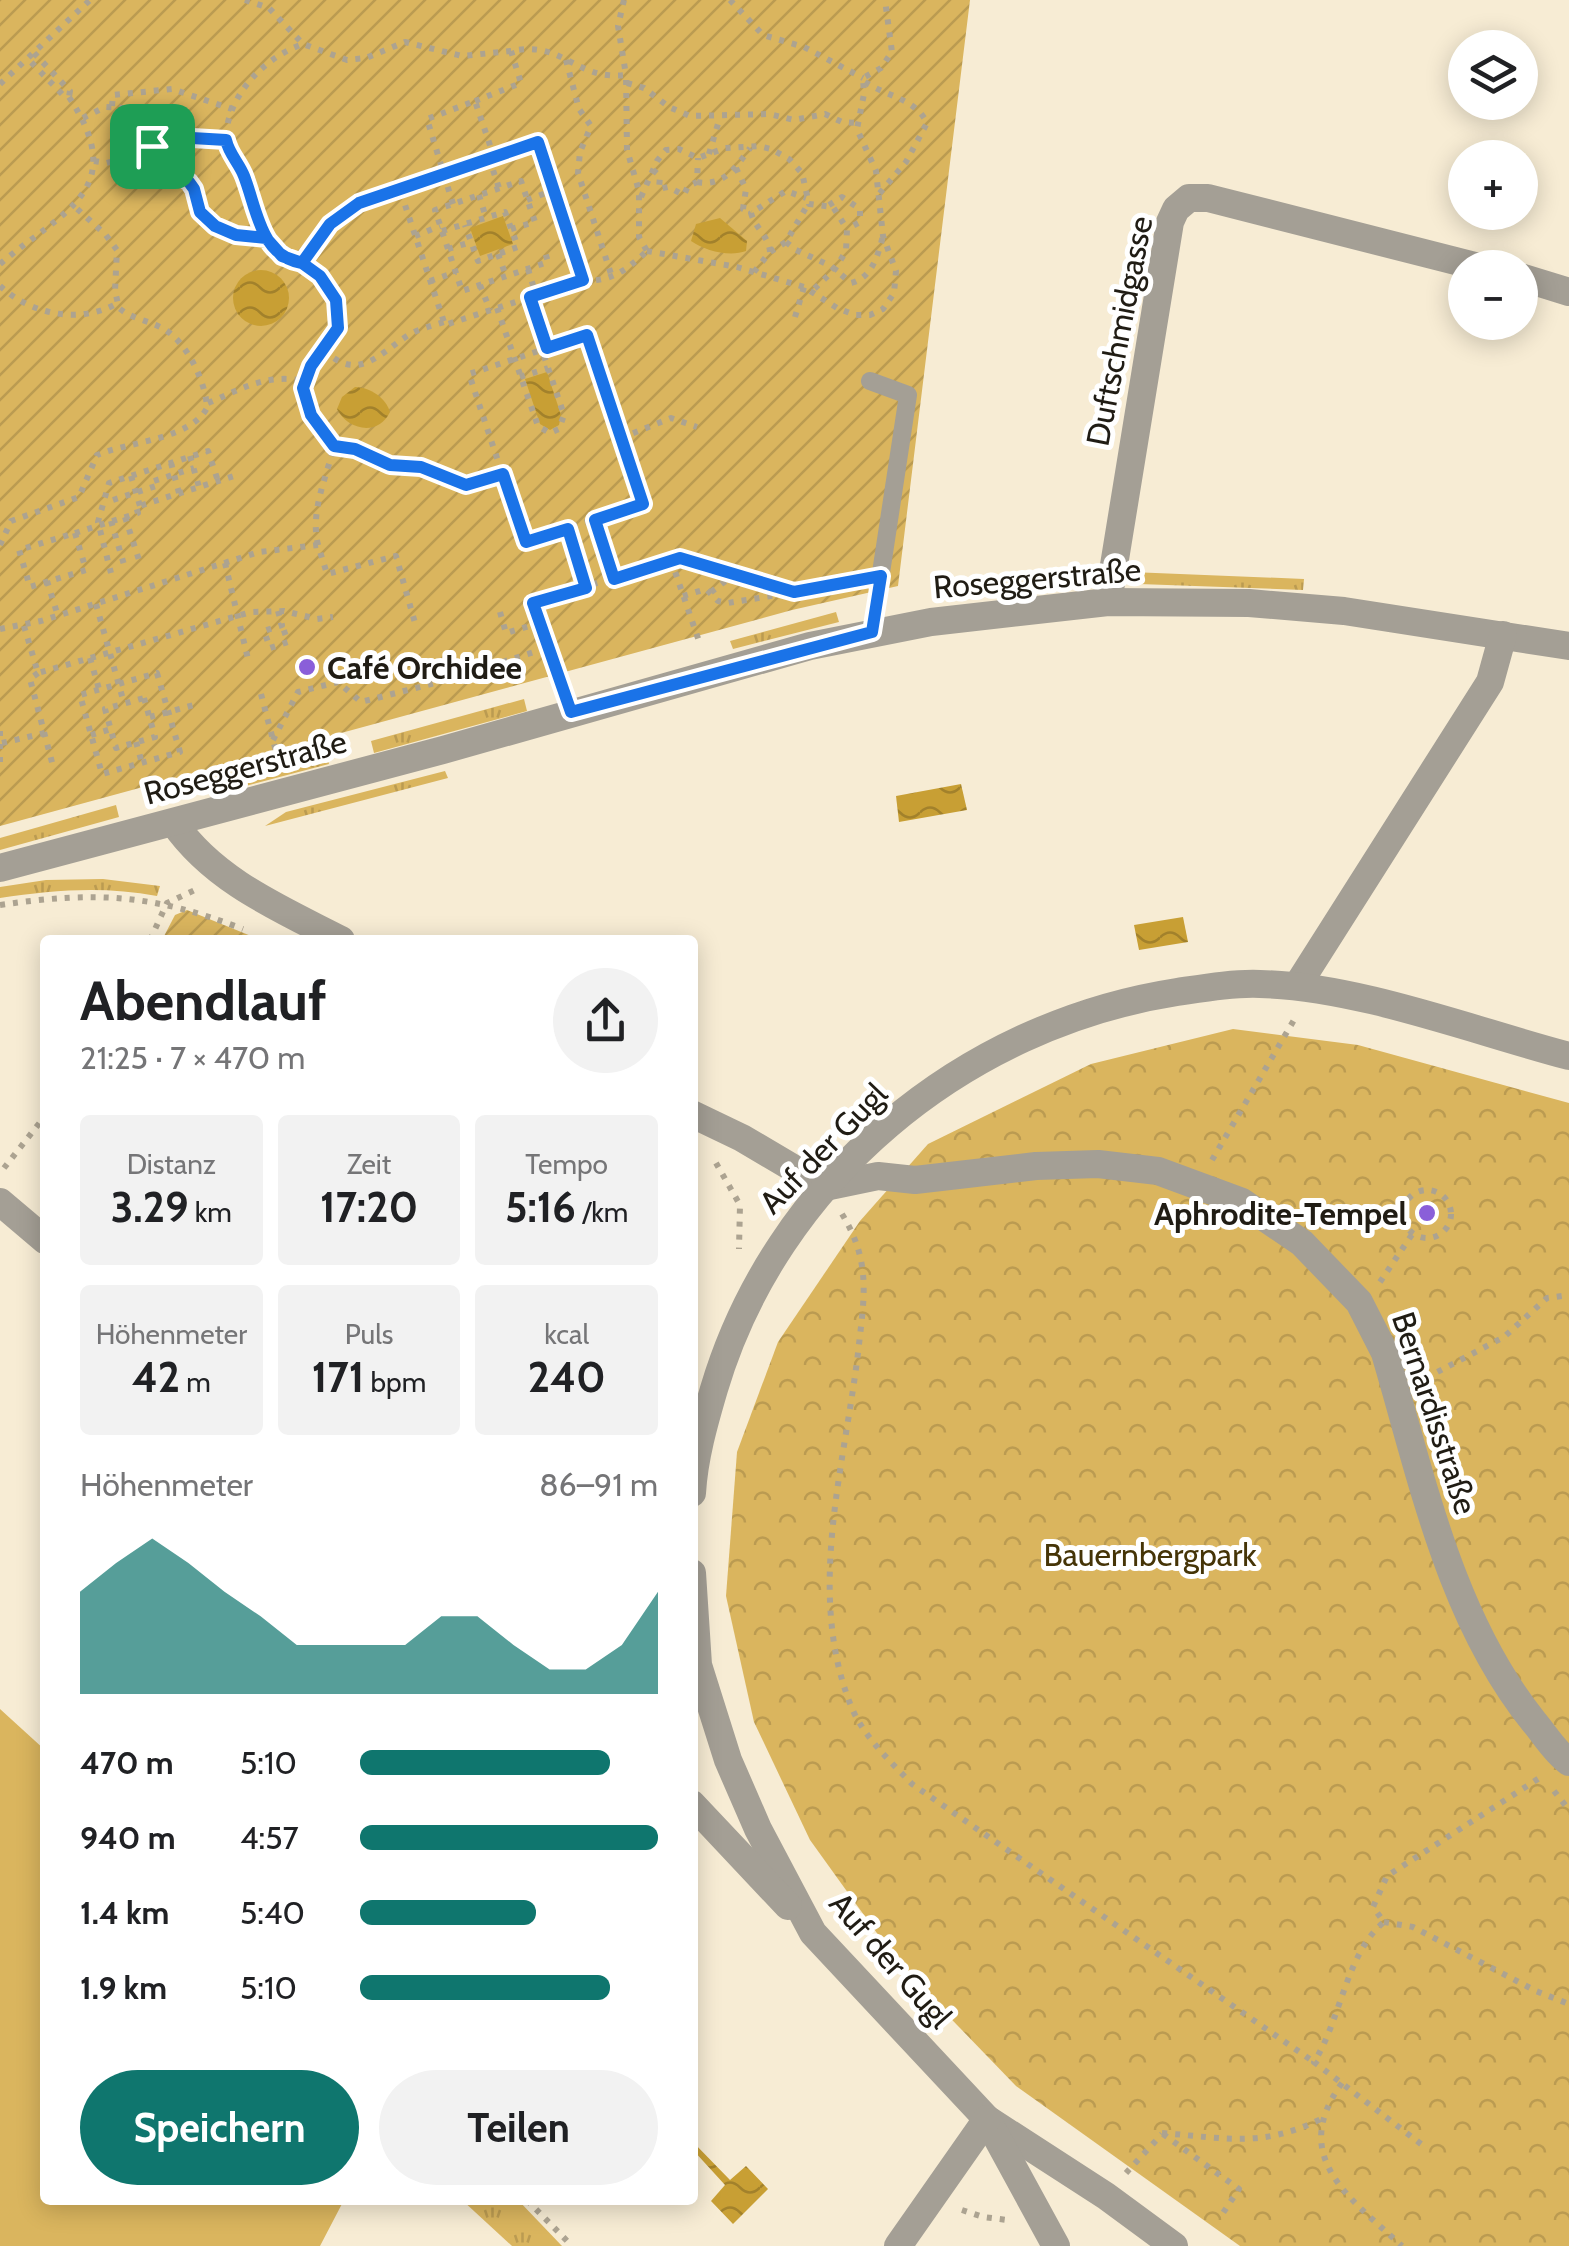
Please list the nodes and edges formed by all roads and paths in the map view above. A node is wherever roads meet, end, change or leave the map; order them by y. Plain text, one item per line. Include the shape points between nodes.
1 (90, 0) edge
2 (246, 0) edge
3 (624, 0) edge
4 (730, 0) edge
5 (886, 0) edge
6 (303, 44) junction
7 (511, 51) junction
8 (31, 56) junction
9 (565, 59) junction
10 (627, 79) junction
11 (863, 80) junction
12 (0, 84) edge
13 (475, 102) junction
14 (112, 106) junction
15 (232, 109) junction
16 (720, 117) junction
17 (83, 118) junction
18 (858, 123) junction
19 (226, 140) junction
20 (751, 147) junction
21 (150, 149) junction
22 (709, 155) junction
23 (492, 158) junction
24 (698, 158) junction
25 (94, 161) junction
26 (736, 168) junction
27 (653, 170) junction
28 (444, 173) junction
29 (697, 182) junction
30 (400, 188) junction
31 (499, 188) junction
32 (554, 190) junction
33 (878, 194) junction
34 (479, 195) junction
35 (640, 198) junction
36 (527, 200) junction
37 (807, 201) junction
38 (454, 204) junction
39 (829, 205) junction
40 (75, 206) junction
41 (751, 213) junction
42 (486, 218) junction
43 (465, 226) junction
44 (441, 229) junction
45 (511, 229) junction
46 (847, 229) junction
47 (415, 236) junction
48 (883, 236) junction
49 (266, 238) junction
50 (471, 242) junction
51 (786, 242) junction
52 (448, 249) junction
53 (647, 251) junction
54 (545, 252) dead end
55 (770, 252) junction
56 (498, 254) junction
57 (1448, 259) edge
58 (302, 263) junction
59 (0, 264) edge
60 (528, 268) junction
61 (834, 269) junction
62 (456, 272) junction
63 (754, 272) junction
64 (506, 276) junction
65 (612, 277) junction
66 (583, 280) junction
67 (430, 282) junction
68 (1538, 283) edge
69 (480, 284) junction
70 (0, 286) edge
71 (808, 288) junction
72 (1569, 292) edge
73 (533, 296) junction
74 (116, 304) junction
75 (494, 309) junction
76 (795, 318) dead end
77 (444, 322) junction
78 (544, 349) junction
79 (324, 350) junction
80 (514, 359) junction
81 (548, 368) junction
82 (520, 377) junction
83 (304, 381) junction
84 (870, 381) dead end
85 (208, 403) junction
86 (697, 426) dead end
87 (621, 438) junction
88 (334, 446) junction
89 (190, 456) junction
90 (171, 462) junction
91 (194, 468) junction
92 (151, 469) junction
93 (503, 474) junction
94 (174, 475) junction
95 (131, 476) junction
96 (234, 476) dead end
97 (218, 481) junction
98 (155, 484) junction
99 (199, 487) junction
100 (136, 492) junction
101 (179, 493) junction
102 (109, 499) junction
103 (160, 500) junction
104 (138, 506) junction
105 (125, 517) junction
106 (595, 520) junction
107 (111, 521) junction
108 (98, 526) junction
109 (568, 529) junction
110 (75, 533) junction
111 (0, 545) edge
112 (318, 545) junction
113 (671, 560) junction
114 (140, 563) dead end
115 (225, 563) junction
116 (125, 568) dead end
117 (731, 572) junction
118 (111, 573) dead end
119 (881, 576) junction
120 (614, 579) junction
121 (47, 581) junction
122 (586, 588) junction
123 (711, 592) junction
124 (794, 592) junction
125 (683, 596) junction
126 (1108, 602) junction
127 (96, 604) junction
128 (278, 611) junction
129 (500, 612) dead end
130 (236, 615) junction
131 (58, 616) junction
132 (333, 617) dead end
133 (415, 623) dead end
134 (539, 623) junction
135 (282, 624) dead end
136 (24, 626) junction
137 (0, 629) edge
138 (872, 632) junction
139 (1503, 635) junction
140 (701, 644) dead end
141 (1569, 646) edge
142 (547, 648) junction
143 (110, 652) junction
144 (90, 658) junction
145 (248, 659) dead end
146 (38, 673) junction
147 (118, 684) junction
148 (99, 689) junction
149 (261, 694) dead end
150 (124, 703) junction
151 (194, 705) dead end
152 (168, 712) junction
153 (571, 712) junction
154 (150, 717) junction
155 (111, 729) junction
156 (0, 731) edge
157 (45, 733) junction
158 (91, 735) junction
159 (273, 740) junction
160 (136, 742) junction
161 (2, 744) edge
162 (278, 758) dead end
163 (0, 762) edge
164 (142, 763) junction
165 (54, 766) dead end
166 (174, 823) junction
167 (0, 868) edge
168 (167, 902) junction
169 (0, 904) edge
170 (254, 933) dead end
171 (152, 935) edge
172 (331, 935) edge
173 (1296, 986) junction
174 (1295, 1019) dead end
175 (1569, 1056) edge
176 (698, 1117) edge
177 (40, 1122) edge
178 (704, 1157) dead end
179 (4, 1168) dead end
180 (1198, 1185) junction
181 (825, 1187) junction
182 (0, 1202) edge
183 (1413, 1233) junction
184 (40, 1236) edge
185 (737, 1255) dead end
186 (1569, 1295) edge
187 (1359, 1302) junction
188 (1397, 1392) junction
189 (698, 1458) edge
190 (698, 1677) edge
191 (1569, 1762) edge
192 (1542, 1776) dead end
193 (698, 1810) edge
194 (1384, 1922) junction
195 (813, 1933) junction
196 (1569, 2004) edge
197 (1314, 2062) junction
198 (1342, 2083) junction
199 (1321, 2119) junction
200 (987, 2120) junction
201 (1162, 2133) junction
202 (1421, 2144) dead end
203 (1122, 2177) dead end
204 (531, 2205) edge
205 (1223, 2213) dead end
206 (1014, 2219) dead end
207 (952, 2222) dead end
208 (572, 2246) edge
209 (898, 2246) edge
210 (1056, 2246) edge
211 (1174, 2246) edge
212 (1402, 2246) edge

1 - 8 path
2 - 6 path via 270,8
3 - 10 path via 618,26
4 - 11 path via 764,35 804,47
5 - 11 path via 892,52
6 - 7 path via 346,60 406,42 462,56
6 - 15 path via 271,61
7 - 9 path via 542,48
7 - 13 path via 522,83
8 - 12 path
8 - 17 path via 70,91
9 - 10 path
9 - 65 path via 579,109 591,126 578,173
10 - 16 path via 682,114
10 - 35 path via 627,150
11 - 18 path
11 - 33 path via 913,104 927,123
13 - 23 path
13 - 28 path via 427,120
14 - 15 path via 113,95 161,87
14 - 17 path
14 - 21 path via 131,115
15 - 19 path
16 - 18 path via 794,120 824,114
16 - 22 path
17 - 25 path
18 - 33 path
19 - 21 path via 175,137
19 - 49 path
20 - 22 path
20 - 26 path
20 - 37 path via 771,149 796,166
21 - 25 path via 118,161
21 - 49 path via 189,182 200,212 215,226
22 - 24 path
23 - 28 path
23 - 31 path
23 - 32 path via 538,142
24 - 27 path via 666,150
24 - 29 path
25 - 40 path
26 - 29 path via 721,180
26 - 41 path via 746,189 743,209
27 - 29 path via 661,190 684,195
27 - 35 path
28 - 30 path
28 - 38 path
30 - 47 path
30 - 58 path via 336,217
31 - 34 path
31 - 36 path via 520,181
32 - 36 path
32 - 66 path
33 - 48 path
34 - 38 path
34 - 42 path
35 - 53 path via 638,232
36 - 45 path via 534,222
37 - 39 path
37 - 41 path via 786,191
37 - 51 path
38 - 44 path via 435,210
39 - 46 path
39 - 46 path via 842,197 860,208 860,222
40 - 59 path
40 - 74 path via 117,250
41 - 55 path
42 - 43 path
42 - 45 path via 505,212
43 - 44 path
43 - 50 path
44 - 47 path
44 - 52 path
45 - 56 path via 518,247
46 - 61 path via 846,251
47 - 67 path
48 - 61 path via 864,278 852,283
48 - 71 path via 896,279 882,310 855,316
49 - 58 path via 282,256
50 - 52 path
50 - 56 path via 478,261
51 - 55 path
51 - 61 path
52 - 62 path
53 - 63 path
53 - 65 path
54 - 60 path via 548,262
55 - 63 path
56 - 64 path
57 - 126 street, Duftschmidgasse via 1208,198 1190,198 1176,210
58 - 79 path via 326,284 338,307 338,328
60 - 64 path
60 - 73 path
61 - 71 path
62 - 67 path
62 - 69 path via 462,291
63 - 71 path
64 - 69 path
65 - 66 path
66 - 73 path
67 - 77 path
68 - 72 street
69 - 75 path
70 - 74 path via 23,303 66,315
71 - 76 path
73 - 75 path
73 - 78 path
74 - 85 path via 180,343
75 - 77 path
75 - 80 path
77 - 79 path via 414,332 360,366 341,364
78 - 80 path
78 - 81 path
78 - 87 path via 587,335
79 - 83 path
80 - 82 path
80 - 93 path via 469,374
81 - 82 path
81 - 82 path via 564,415 554,432 538,426
83 - 85 path via 255,381
83 - 88 path via 308,408
84 - 119 lane via 908,395
85 - 111 path via 200,420 186,428 97,455 79,497 11,521
86 - 87 path via 671,418
87 - 106 path via 643,504
88 - 93 path via 466,485
88 - 112 path via 320,490
89 - 90 path
89 - 91 path
89 - 97 path via 208,451
90 - 92 path
90 - 94 path
91 - 94 path
91 - 99 path
92 - 95 path
92 - 98 path
93 - 109 path via 526,542
94 - 98 path
94 - 101 path
95 - 100 path
95 - 102 path via 108,483
96 - 97 path
97 - 99 path
98 - 100 path
98 - 103 path
99 - 101 path
100 - 102 path
100 - 104 path
101 - 103 path
102 - 104 path
102 - 108 path
103 - 104 path
104 - 105 path via 138,513
105 - 107 path
105 - 114 path
106 - 109 path
106 - 120 path
107 - 108 path
107 - 116 path
108 - 110 path
108 - 118 path
109 - 122 path
110 - 121 path via 86,570
110 - 121 path via 19,550 30,587
112 - 115 path via 275,548
112 - 133 path via 327,574 396,556
113 - 117 path
113 - 120 path
113 - 125 path
115 - 127 path
115 - 130 path
117 - 123 path
117 - 124 path
119 - 124 path
119 - 138 lane
120 - 122 path
121 - 131 path
122 - 134 path via 533,603
123 - 124 path via 728,603
123 - 125 path
125 - 140 path
126 - 138 street, Roseggerstraße
126 - 139 street, Roseggerstraße via 1249,603
127 - 131 path
127 - 143 path
128 - 130 path
128 - 132 path
128 - 135 path
129 - 134 path via 506,632
130 - 143 path
130 - 145 path
131 - 136 path
134 - 142 path
136 - 137 path
136 - 146 path
138 - 153 street, Roseggerstraße
139 - 141 street, Roseggerstraße
139 - 173 street via 1490,682
142 - 153 path
142 - 159 path via 361,702 338,682 298,692
143 - 144 path
143 - 147 path
144 - 146 path
144 - 148 path
146 - 157 path via 30,679
147 - 148 path
147 - 150 path
147 - 152 path via 157,672
148 - 158 path via 80,694
149 - 159 path
150 - 154 path via 144,698
150 - 155 path via 105,709
151 - 152 path
152 - 154 path
152 - 164 path via 180,752
153 - 166 street, Roseggerstraße
154 - 160 path via 155,737
155 - 158 path
155 - 160 path via 116,748
156 - 161 path
157 - 161 path
157 - 165 path
158 - 164 path via 102,774
159 - 162 path
160 - 164 path
161 - 163 path
166 - 167 street, Roseggerstraße
166 - 172 street via 208,863
168 - 169 path via 105,894
168 - 170 path
168 - 171 path
173 - 175 street, Auf der Gugl
173 - 181 street, Auf der Gugl via 1256,984 1138,998 1036,1032 926,1093
174 - 180 path
176 - 181 street
177 - 179 path
178 - 185 path via 716,1163 740,1205
180 - 181 street, Bernardisstraße via 1158,1171 1098,1164 915,1180 878,1176
180 - 187 street, Bernardisstraße via 1272,1221 1330,1268
181 - 189 street, Auf der Gugl via 766,1266 740,1320
181 - 197 path via 864,1261 830,1574 832,1643 852,1710 912,1784
182 - 184 street
183 - 183 path via 1431,1238 1446,1229 1451,1210 1441,1195 1423,1191 1409,1199 1404,1217
183 - 187 path
186 - 188 path via 1547,1298 1504,1337
187 - 188 street, Bernardisstraße
188 - 191 street, Bernardisstraße via 1452,1573 1487,1649 1518,1703
190 - 195 street, Auf der Gugl via 758,1828
192 - 194 path via 1388,1876 1373,1906
193 - 195 street
194 - 196 path via 1414,1928
194 - 197 path via 1366,1940
195 - 200 street, Auf der Gugl
197 - 198 path
198 - 199 path
198 - 202 path
199 - 201 path via 1265,2138
199 - 212 path via 1327,2168
200 - 209 street
200 - 210 street
200 - 211 street, Auf der Gugl
201 - 203 path
201 - 205 path via 1239,2189
204 - 208 path
206 - 207 path via 962,2209

